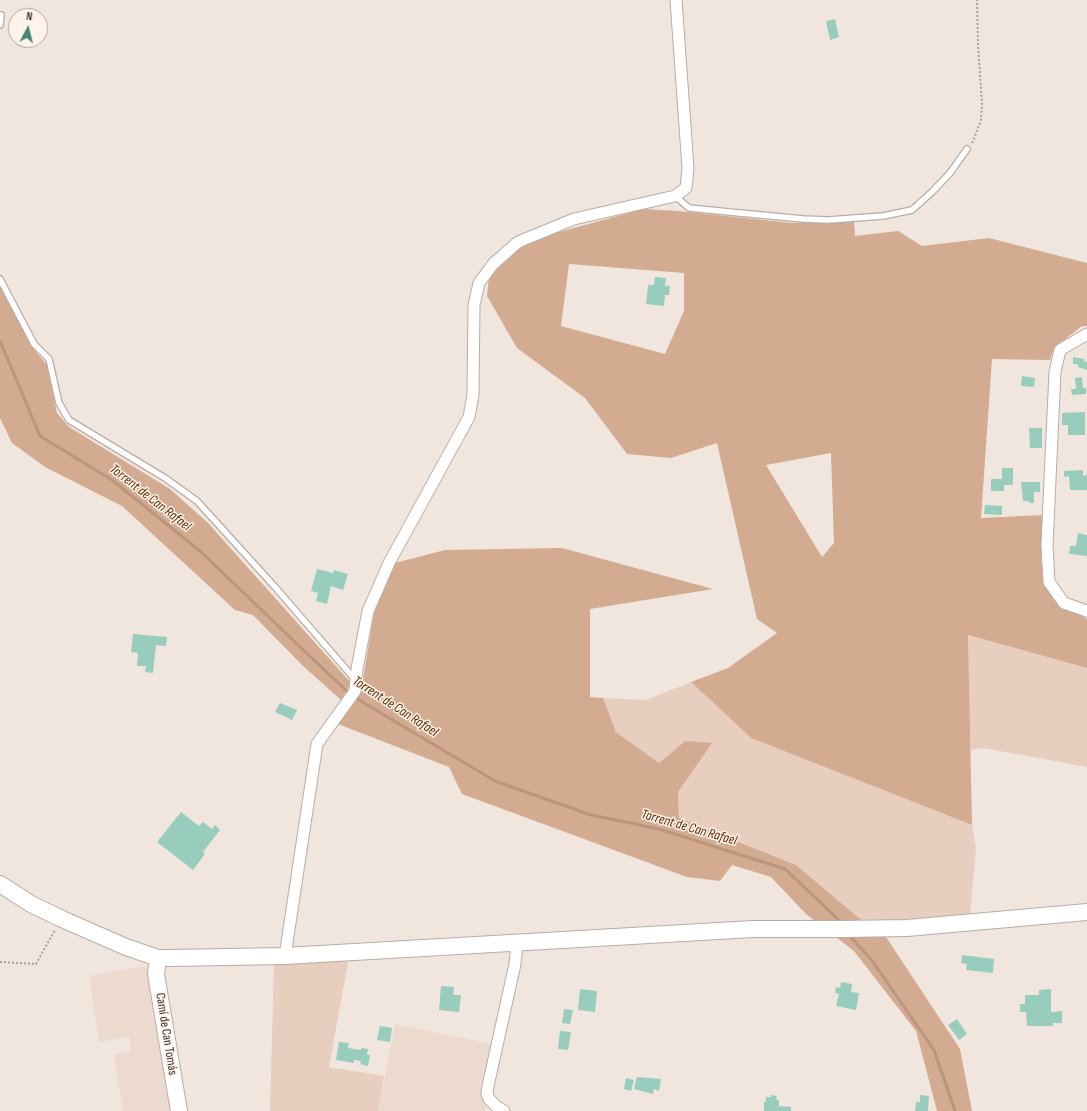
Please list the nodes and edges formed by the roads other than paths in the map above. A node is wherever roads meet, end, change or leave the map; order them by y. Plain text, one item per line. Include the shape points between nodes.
1 (676, 0) edge
2 (0, 15) edge
3 (0, 25) edge
4 (967, 150) road end
5 (675, 196) junction
6 (0, 279) edge
7 (1087, 334) edge
8 (1087, 611) edge
9 (356, 678) junction
10 (0, 884) edge
11 (1087, 912) edge
12 (517, 943) junction
13 (286, 956) junction
14 (158, 958) junction
15 (179, 1111) edge
16 (504, 1111) edge

1 - 5 street via 688,168 686,188
2 - 3 lane
4 - 5 lane via 950,173 912,210 883,216 828,220 733,213 689,208
5 - 9 street via 574,219 518,242 493,264 479,283 474,304 473,395 469,417 389,563 368,611
6 - 9 lane via 34,344 49,359 59,403 68,420 165,478 197,501
7 - 8 street via 1060,350 1055,372 1047,545 1049,582 1064,603
9 - 13 street via 355,691 318,744
10 - 14 street via 31,904 62,919
11 - 12 street via 906,928 753,929
12 - 13 street
12 - 16 street via 515,964 487,1094 496,1106
13 - 14 street
14 - 15 street, Camí de Can Tomás via 156,974

